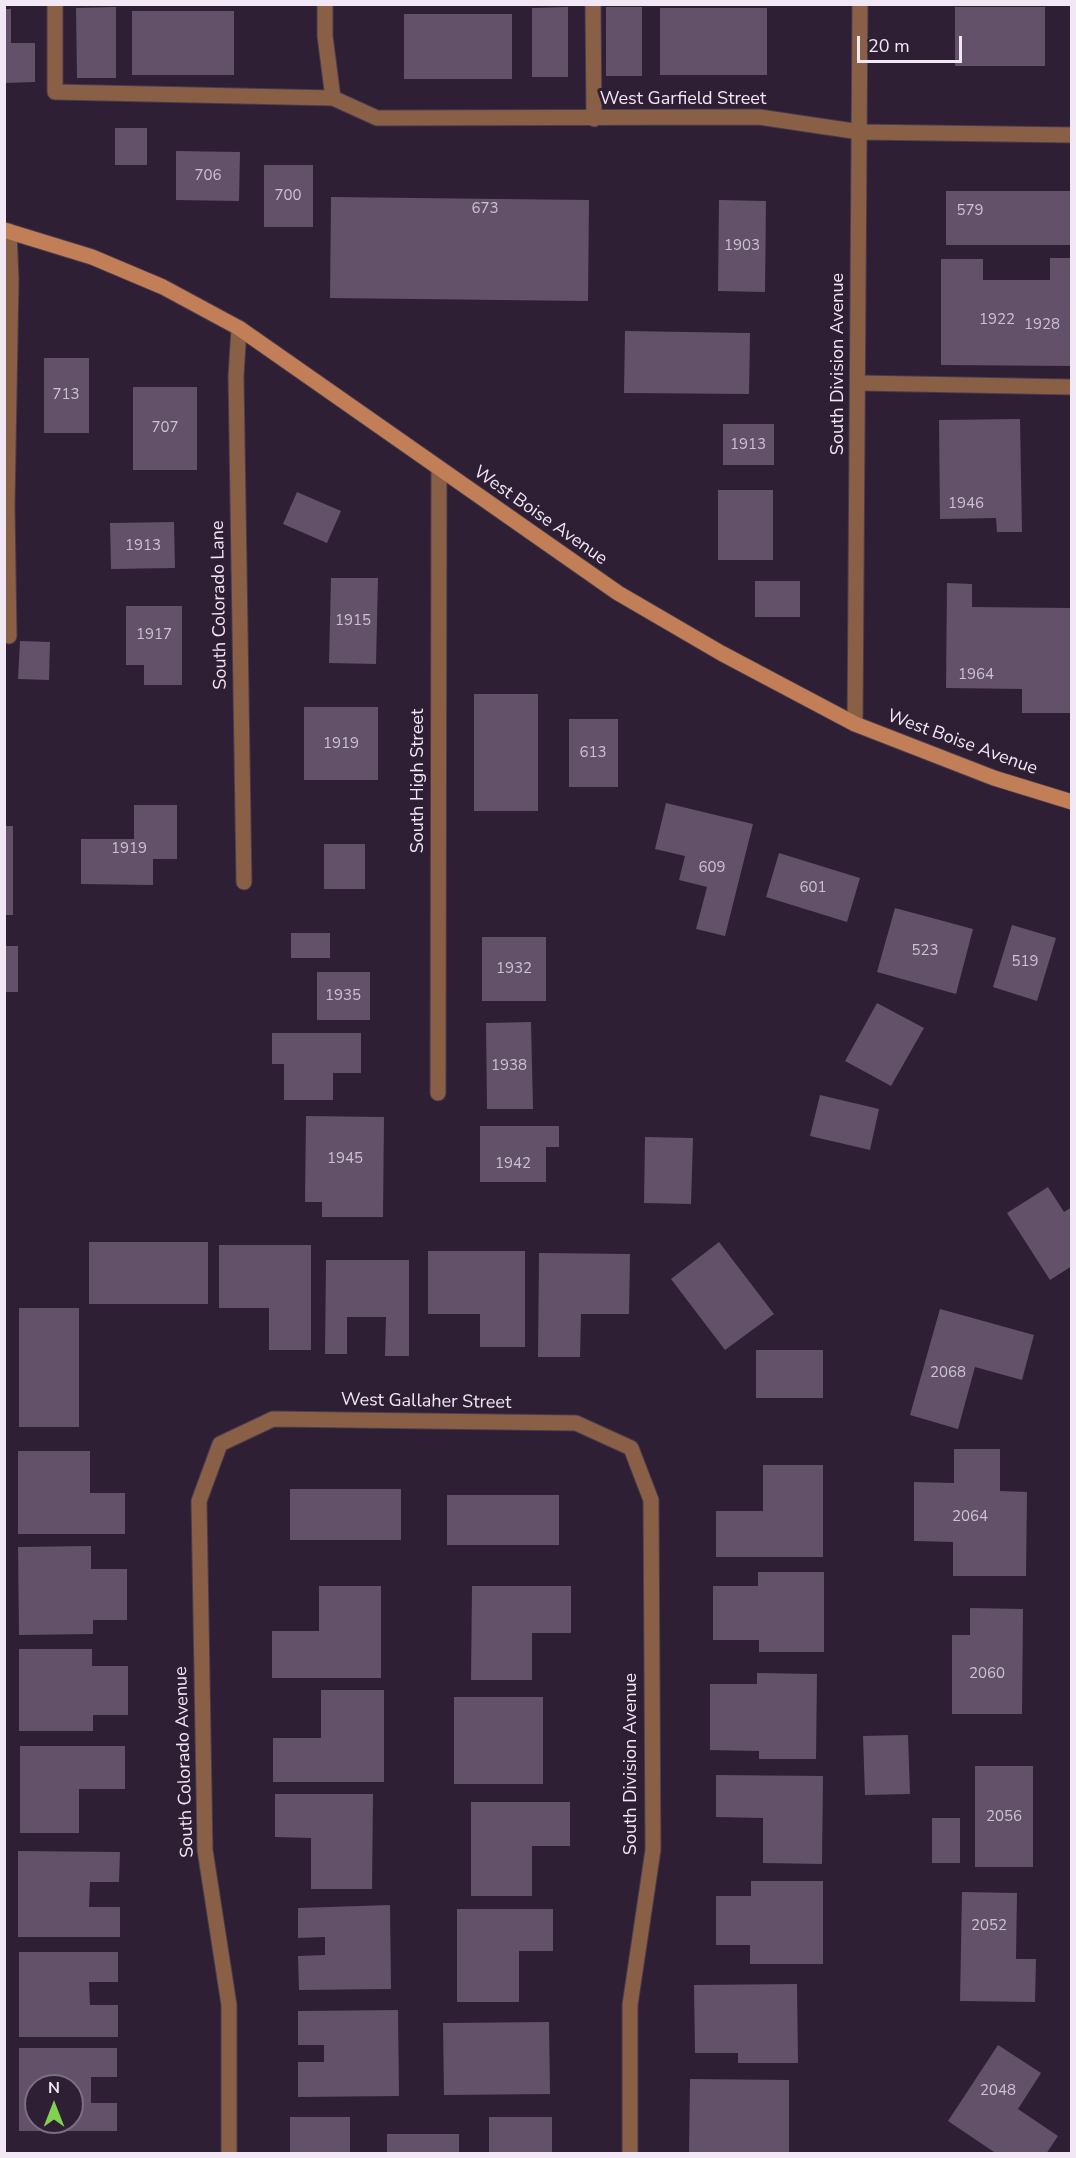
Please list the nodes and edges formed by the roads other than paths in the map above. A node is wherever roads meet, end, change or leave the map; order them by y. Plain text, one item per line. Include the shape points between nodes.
1 (55, 4) edge
2 (325, 4) edge
3 (593, 4) edge
4 (860, 4) edge
5 (333, 98) junction
6 (594, 119) junction
7 (860, 132) junction
8 (1071, 135) edge
9 (7, 230) edge
10 (239, 328) junction
11 (858, 383) junction
12 (1071, 387) edge
13 (439, 470) junction
14 (9, 636) dead end
15 (855, 724) junction
16 (1071, 802) edge
17 (244, 882) dead end
18 (438, 1093) dead end
19 (220, 1444) joint
20 (631, 1448) joint
21 (230, 2154) edge
22 (630, 2154) edge

1 - 5 street via 55,92
2 - 5 street
3 - 6 street
4 - 7 street, South Division Avenue
5 - 6 street, West Garfield Street via 377,118
6 - 7 street, West Garfield Street via 759,117
7 - 8 street, West Garfield Street
7 - 11 street, South Division Avenue
9 - 10 street, West Boise Avenue via 92,257 163,287
9 - 14 street via 11,279
10 - 13 street, West Boise Avenue
10 - 17 street, South Colorado Lane via 236,376
11 - 12 street
11 - 15 street, South Division Avenue
13 - 15 street, West Boise Avenue via 618,593
13 - 18 street, South High Street
15 - 16 street, West Boise Avenue via 994,778
19 - 20 street, West Gallaher Street via 273,1419 576,1423
19 - 21 street, South Colorado Avenue via 199,1501 199,1513 205,1850 230,2005
20 - 22 street, South Division Avenue via 651,1500 653,1850 630,2005

